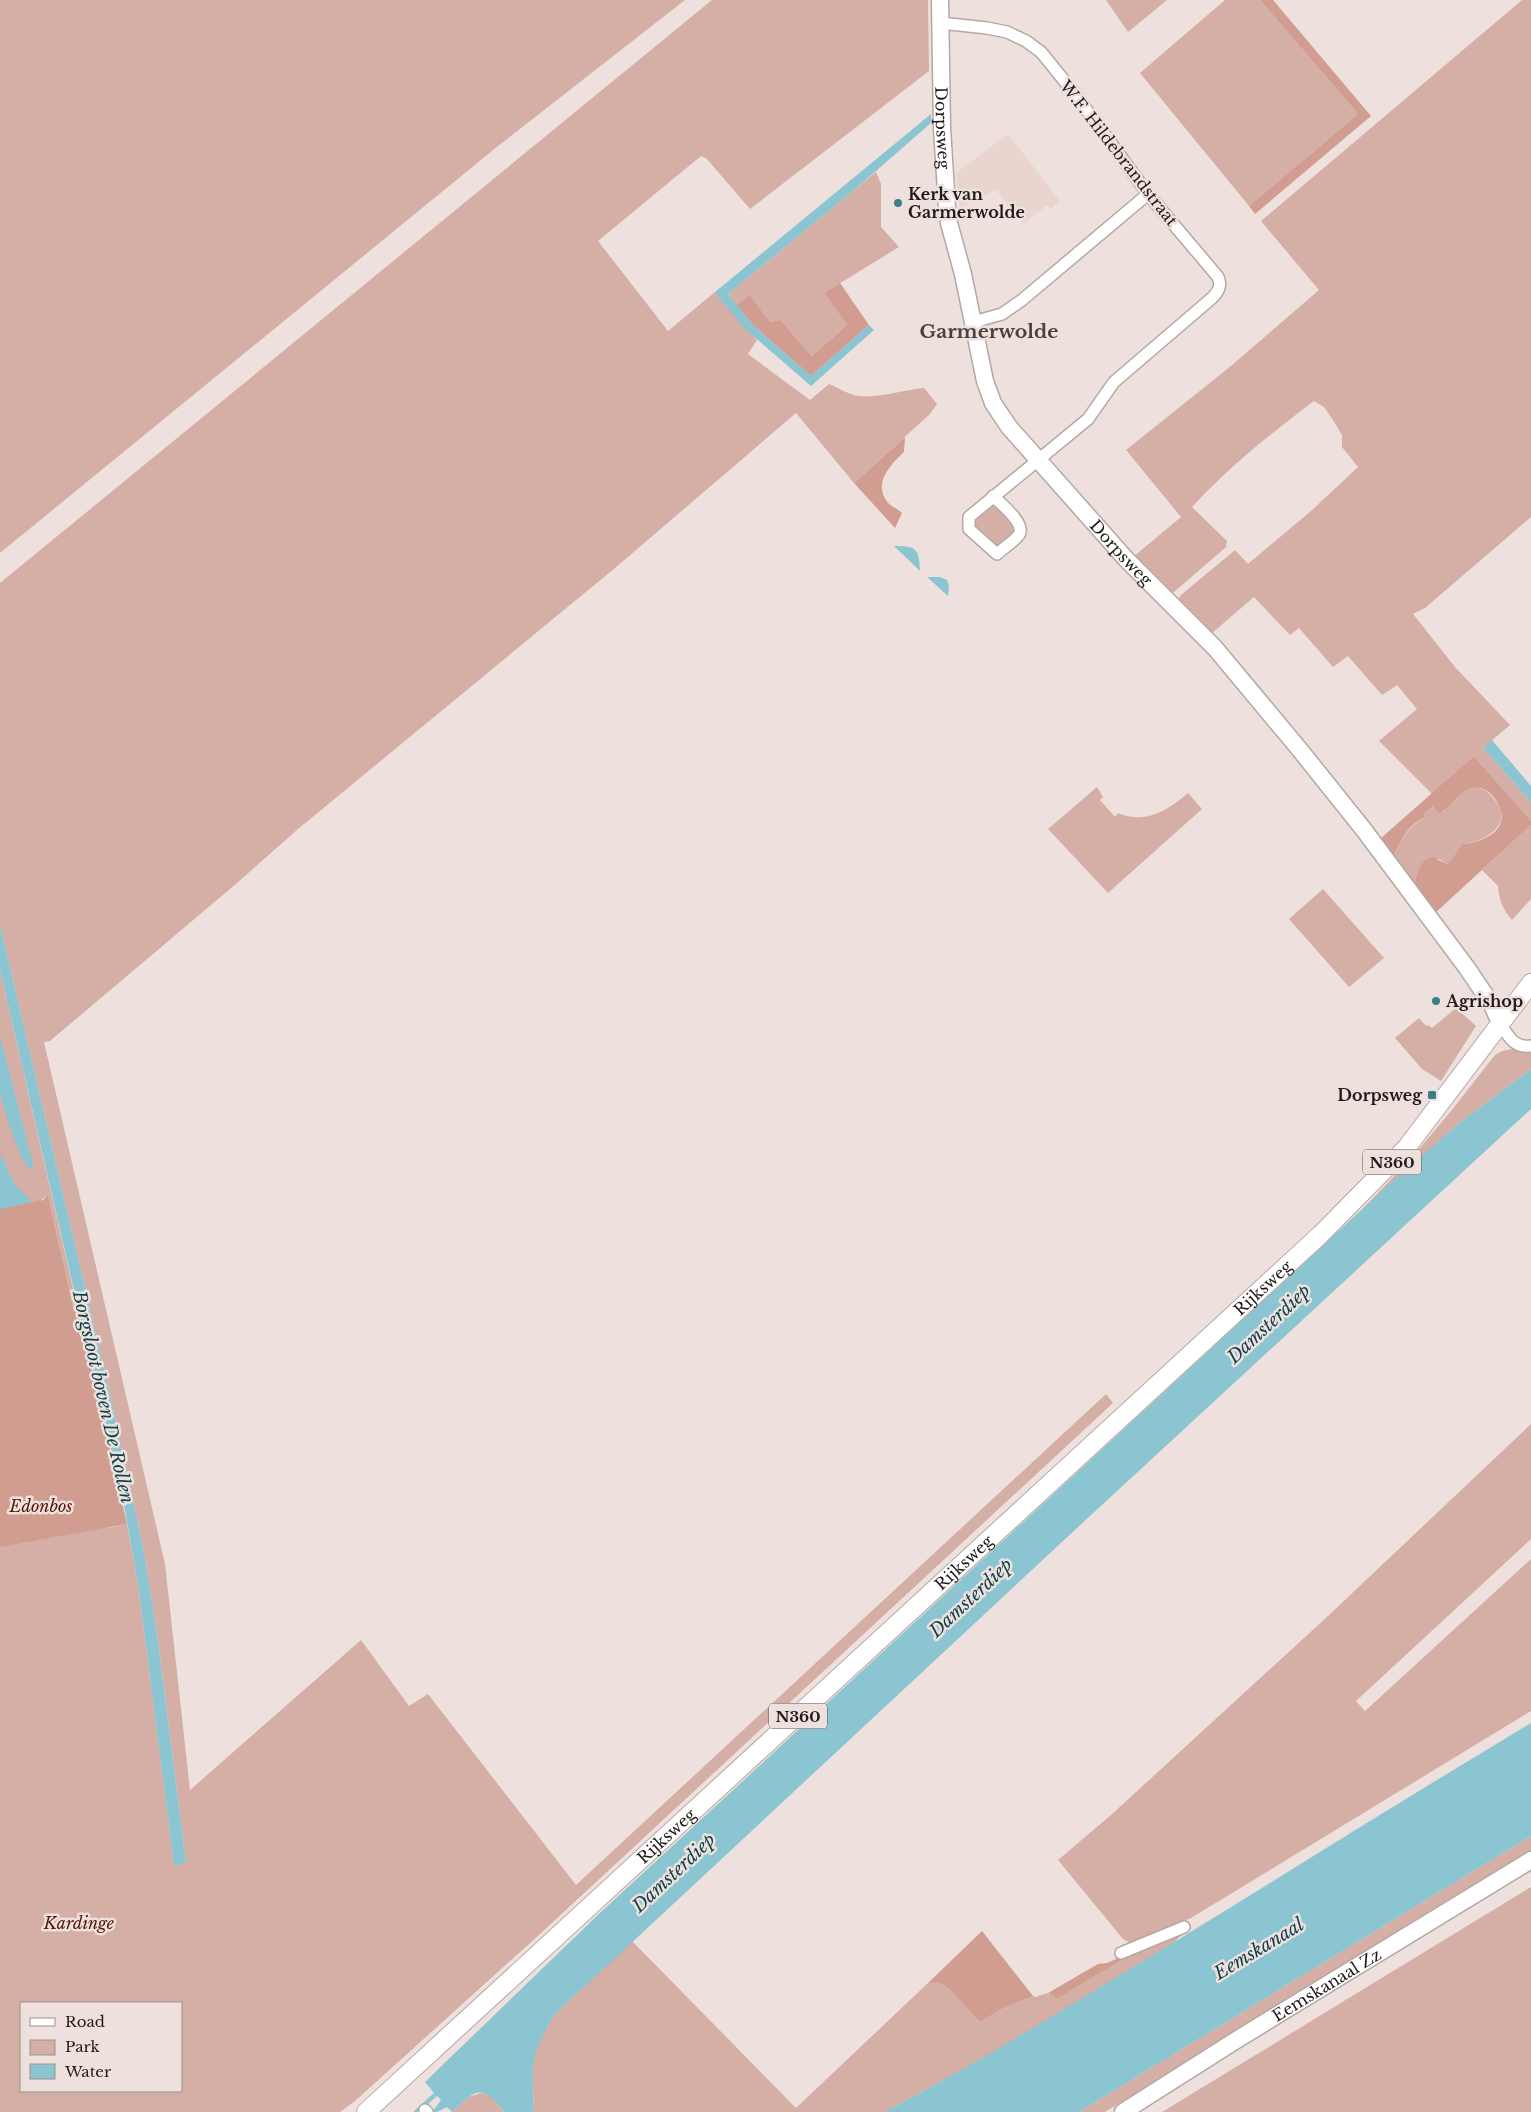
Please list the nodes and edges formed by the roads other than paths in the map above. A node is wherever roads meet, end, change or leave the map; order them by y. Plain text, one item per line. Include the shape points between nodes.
1 (940, 0) edge
2 (941, 23) junction
3 (1148, 194) junction
4 (973, 322) junction
5 (1038, 459) junction
6 (994, 496) junction
7 (1531, 984) edge
8 (1501, 1025) junction
9 (1531, 1046) edge
10 (1531, 1860) edge
11 (1184, 1927) dead end
12 (1121, 1953) dead end
13 (366, 2112) edge
14 (1123, 2112) edge

1 - 2 street, Dorpsweg
2 - 3 street, W.F. Hildebrandstraat via 1007,32 1041,52
2 - 4 street, Dorpsweg via 947,207
3 - 4 street via 1022,300 1002,314
3 - 5 street, W.F. Hildebrandstraat via 1220,280 1220,288 1114,382 1088,419
4 - 5 street, Dorpsweg via 993,403 1009,427
5 - 6 street
5 - 8 street, Dorpsweg via 1126,559 1215,648 1300,750 1468,968
6 - 6 street via 969,517 969,529 996,554 1021,531 1020,524
7 - 8 main road, Rijksweg / N360
8 - 9 street via 1512,1043
8 - 13 main road, Rijksweg / N360 via 1407,1147 1320,1235
10 - 14 street, Eemskanaal Zz
11 - 12 street

